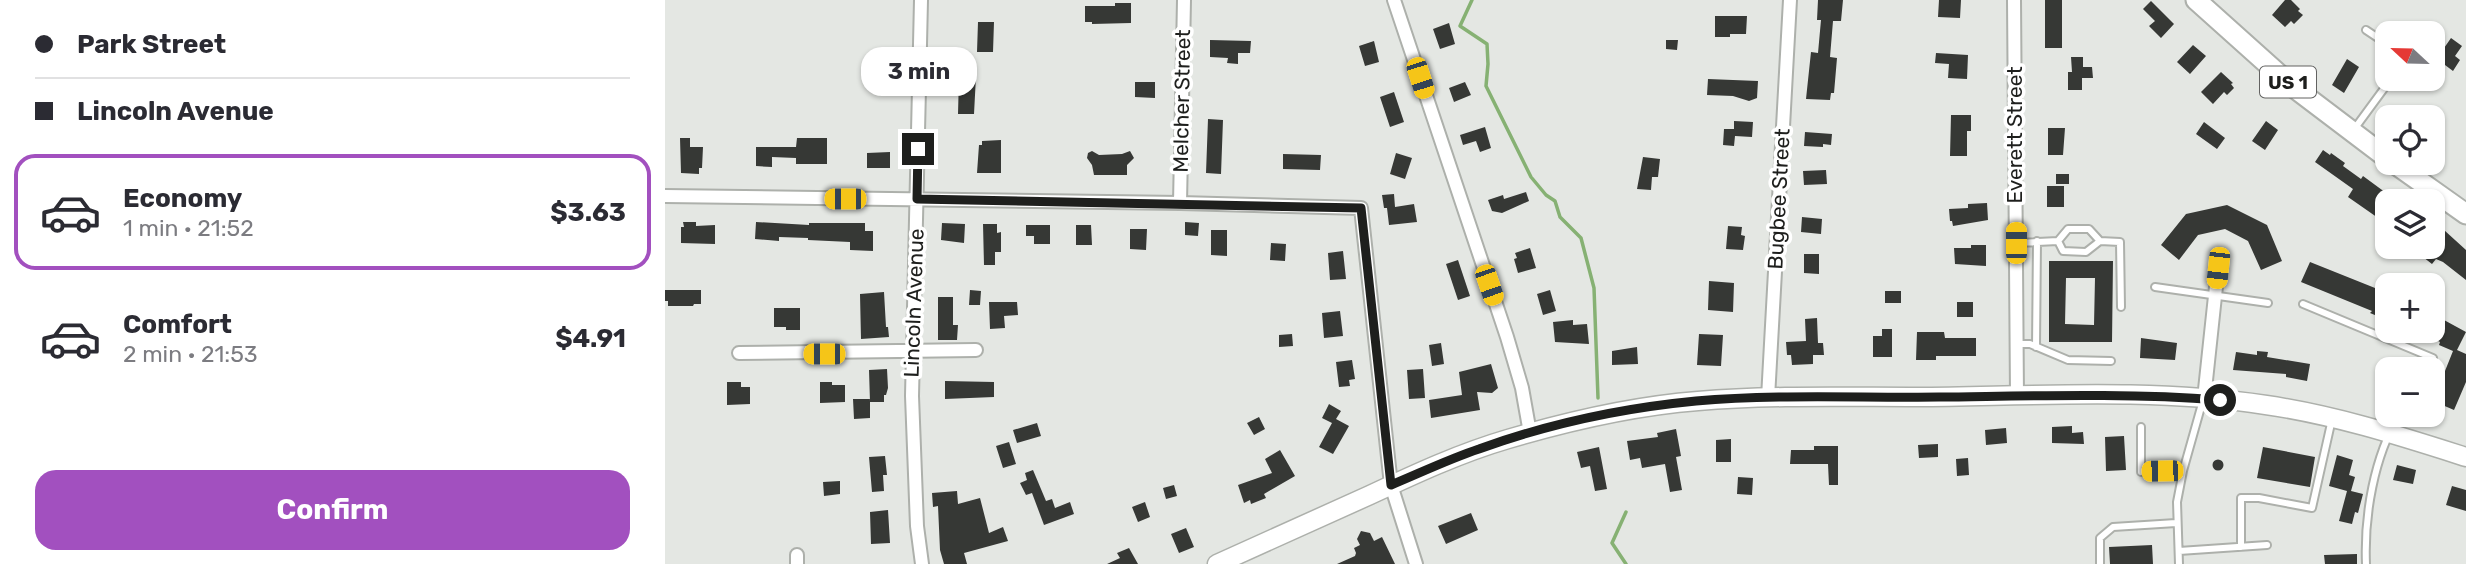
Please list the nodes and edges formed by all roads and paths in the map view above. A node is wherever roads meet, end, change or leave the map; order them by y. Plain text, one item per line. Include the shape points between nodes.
1 (921, 0) edge
2 (1184, 0) edge
3 (1394, 0) edge
4 (1790, 0) edge
5 (2014, 0) edge
6 (2196, 0) edge
7 (2366, 30) dead end
8 (2375, 36) edge
9 (2382, 91) edge
10 (2352, 132) junction
11 (2375, 149) edge
12 (2411, 175) edge
13 (665, 196) edge
14 (917, 199) junction
15 (1180, 203) junction
16 (2466, 214) edge
17 (2037, 241) junction
18 (2058, 241) junction
19 (2100, 241) junction
20 (2016, 243) junction
21 (2218, 268) dead end
22 (2155, 287) dead end
23 (2215, 295) junction
24 (2268, 303) dead end
25 (2304, 304) dead end
26 (2121, 307) dead end
27 (2016, 344) junction
28 (2036, 347) junction
29 (976, 350) dead end
30 (913, 352) junction
31 (739, 354) dead end
32 (2431, 357) edge
33 (2111, 361) dead end
34 (2017, 396) junction
35 (1768, 398) junction
36 (2204, 399) junction
37 (2332, 417) junction
38 (2141, 427) dead end
39 (2392, 427) edge
40 (1530, 433) junction
41 (2389, 433) junction
42 (2466, 457) edge
43 (2183, 471) junction
44 (1391, 485) junction
45 (2176, 523) junction
46 (2267, 545) dead end
47 (2241, 547) junction
48 (2179, 551) junction
49 (922, 564) edge
50 (1217, 564) edge
51 (1416, 564) edge
52 (2100, 564) edge
53 (2179, 564) edge
54 (2366, 564) edge

1 - 14 street, Lincoln Avenue
2 - 15 street, Melcher Street
3 - 40 street via 1507,337
4 - 35 street, Bugbee Street
5 - 20 street, Everett Street
6 - 10 main road, US 1 via 2292,86
7 - 8 lane
9 - 10 lane
10 - 11 main road, US 1
12 - 16 main road
13 - 14 street
14 - 15 street
14 - 30 street, Lincoln Avenue
15 - 44 street via 1361,208
17 - 18 lane
17 - 20 lane
17 - 28 lane
18 - 19 lane via 2063,251 2085,252
18 - 19 lane via 2068,229 2089,229
19 - 26 lane via 2120,242
20 - 27 street, Everett Street
21 - 23 street
22 - 23 lane
23 - 24 lane
23 - 36 street
25 - 32 lane
27 - 28 lane
27 - 34 street, Everett Street
28 - 33 lane via 2068,360
29 - 30 street
30 - 31 street
30 - 49 street, Lincoln Avenue via 915,487
34 - 35 main road
34 - 36 main road
35 - 40 main road via 1664,405
36 - 37 main road via 2265,404
36 - 43 lane
37 - 41 main road
37 - 47 lane via 2312,508 2241,498
38 - 43 lane via 2141,472
39 - 41 lane
40 - 44 main road
41 - 42 main road
41 - 54 lane via 2369,510
43 - 45 lane
44 - 50 main road
44 - 51 street
45 - 48 lane
45 - 52 lane via 2108,529 2100,538
46 - 47 lane
47 - 48 lane
48 - 53 lane

